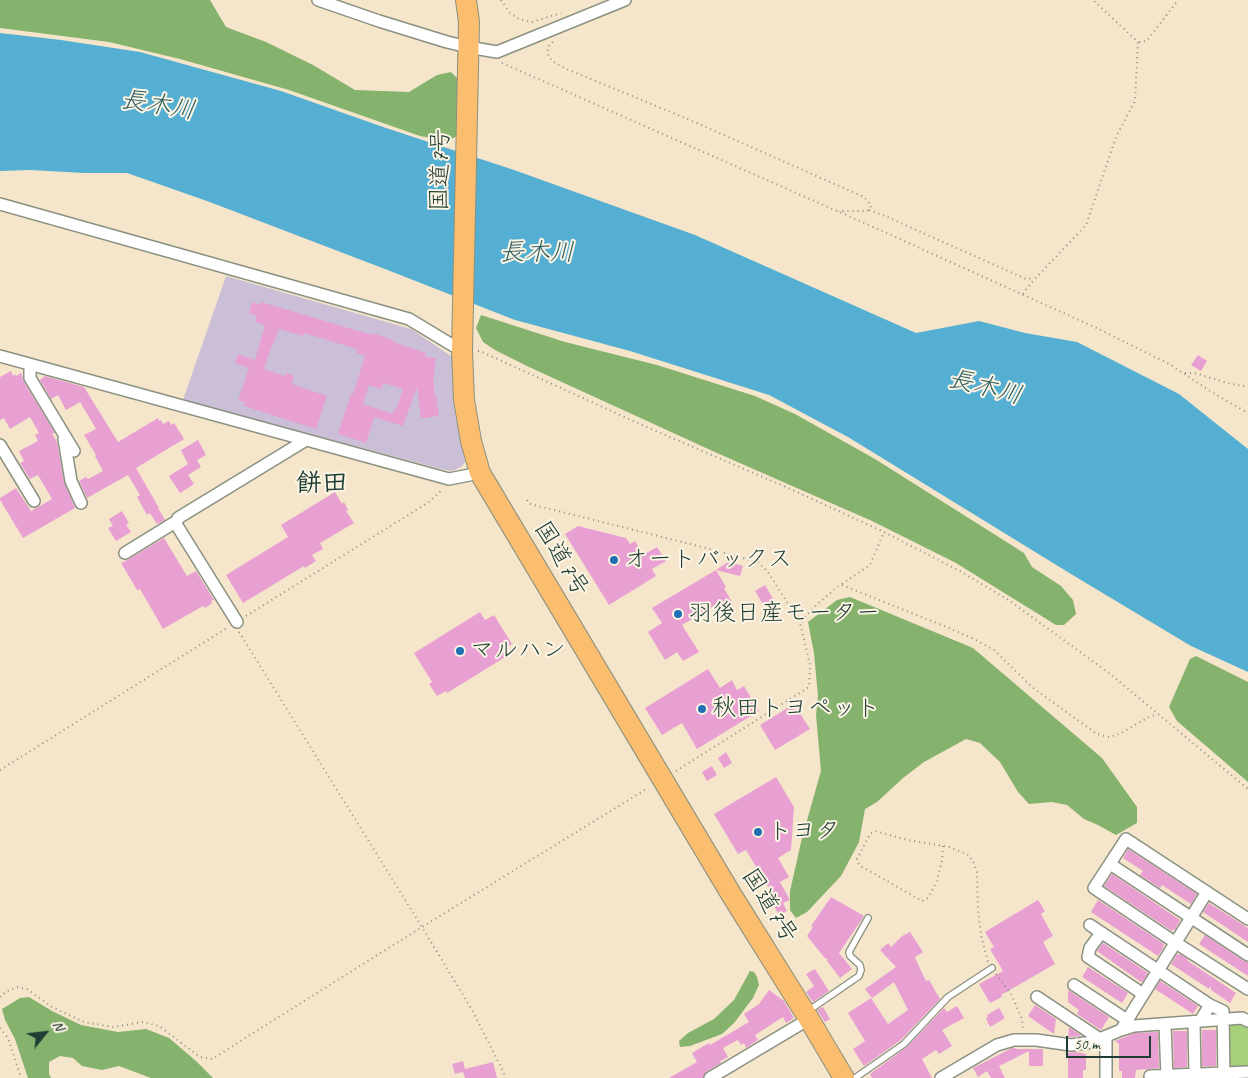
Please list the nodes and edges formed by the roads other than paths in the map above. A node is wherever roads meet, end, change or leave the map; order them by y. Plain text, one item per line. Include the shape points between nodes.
1 (318, 0) edge
2 (466, 0) edge
3 (624, 0) edge
4 (468, 50) junction
5 (0, 204) edge
6 (462, 345) junction
7 (0, 356) edge
8 (30, 364) junction
9 (64, 434) junction
10 (306, 440) junction
11 (0, 445) edge
12 (74, 450) dead end
13 (480, 473) junction
14 (34, 501) dead end
15 (81, 503) dead end
16 (177, 521) junction
17 (125, 553) dead end
18 (235, 623) road end
19 (1110, 864) junction
20 (1207, 892) junction
21 (868, 918) dead end
22 (1192, 918) junction
23 (1248, 919) edge
24 (1090, 925) dead end
25 (1101, 932) junction
26 (1176, 943) junction
27 (1248, 955) edge
28 (992, 968) road end
29 (1158, 970) junction
30 (1074, 985) dead end
31 (1248, 988) edge
32 (1143, 994) junction
33 (1037, 997) dead end
34 (1210, 1005) junction
35 (808, 1016) junction
36 (1246, 1016) edge
37 (1223, 1020) junction
38 (1197, 1021) junction
39 (1165, 1024) junction
40 (1124, 1025) junction
41 (1103, 1038) junction
42 (1248, 1072) edge
43 (1195, 1074) junction
44 (1150, 1076) dead end
45 (1224, 1076) edge
46 (1166, 1077) edge
47 (710, 1078) edge
48 (844, 1078) edge
49 (855, 1078) edge
50 (941, 1078) edge
51 (1106, 1078) edge

1 - 4 street
2 - 4 highway, 国道7号
3 - 4 street via 497,52
4 - 6 highway, 国道7号
5 - 6 street via 409,319
6 - 13 highway, 国道7号 via 464,400
7 - 8 street
8 - 9 street via 30,378
8 - 10 street
9 - 12 street
9 - 15 street via 70,481
10 - 13 street via 449,479
10 - 16 street
11 - 14 street
13 - 35 highway, 国道7号 via 731,894
16 - 17 street
16 - 18 street
19 - 20 street via 1126,839
19 - 22 street
19 - 26 street via 1094,888
20 - 22 street
20 - 23 street
21 - 35 lane via 849,952 860,966 859,976
22 - 26 street
22 - 27 street
24 - 25 street
25 - 29 street
25 - 32 street via 1088,957
26 - 29 street
26 - 31 street
28 - 49 lane via 948,997 904,1044
29 - 32 street
29 - 34 street
30 - 40 street
32 - 40 street
33 - 41 street
34 - 37 street via 1223,1011
34 - 38 street
35 - 47 street
35 - 48 highway, 国道7号
36 - 37 street
37 - 38 street
37 - 45 street
38 - 39 street
38 - 43 street
39 - 40 street
39 - 46 street
40 - 41 street
41 - 50 street via 1071,1045 1014,1040 997,1046
41 - 51 street
42 - 45 street
43 - 45 street
43 - 46 street
44 - 46 street

